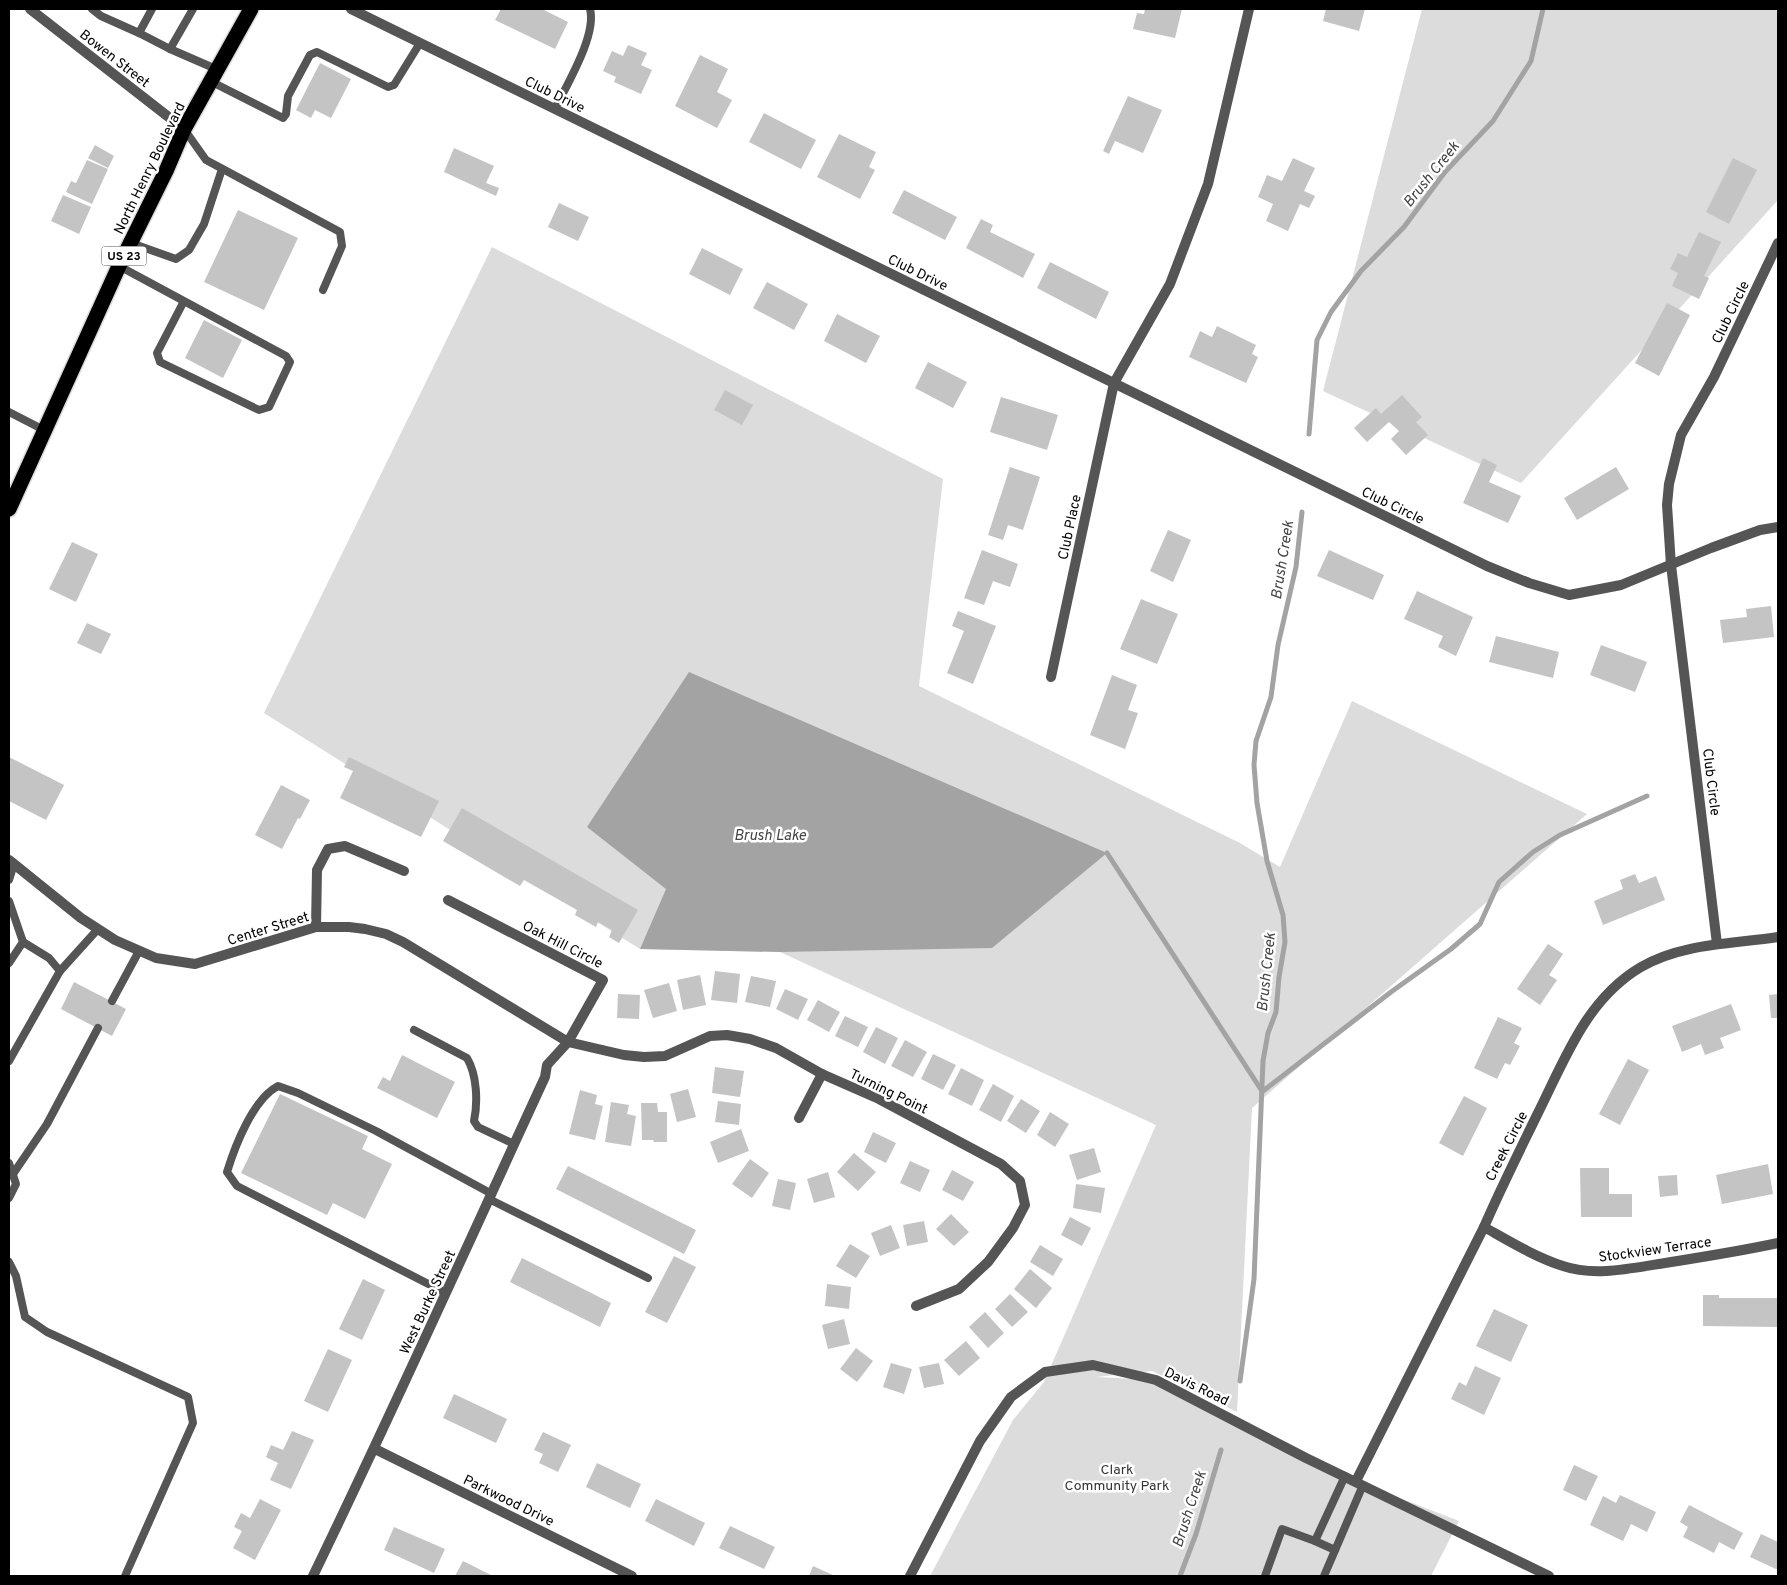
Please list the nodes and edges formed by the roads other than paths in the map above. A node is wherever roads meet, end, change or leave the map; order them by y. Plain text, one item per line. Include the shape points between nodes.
1 (30, 9) edge
2 (92, 9) edge
3 (152, 9) edge
4 (193, 9) edge
5 (251, 9) edge
6 (351, 9) edge
7 (590, 9) edge
8 (1249, 9) edge
9 (139, 33) junction
10 (420, 43) junction
11 (170, 49) junction
12 (213, 75) junction
13 (556, 109) junction
14 (184, 129) junction
15 (222, 169) junction
16 (131, 242) junction
17 (1778, 243) edge
18 (119, 266) junction
19 (323, 290) dead end
20 (184, 301) junction
21 (1114, 383) junction
22 (9, 412) edge
23 (44, 430) junction
24 (9, 509) edge
25 (1778, 527) edge
26 (1671, 565) junction
27 (1051, 677) dead end
28 (11, 862) edge
29 (404, 870) dead end
30 (9, 880) edge
31 (448, 900) dead end
32 (9, 903) edge
33 (316, 927) junction
34 (98, 929) junction
35 (1778, 937) edge
36 (24, 942) junction
37 (1717, 944) junction
38 (139, 951) junction
39 (9, 963) edge
40 (60, 971) junction
41 (112, 1001) dead end
42 (98, 1028) dead end
43 (414, 1030) dead end
44 (568, 1042) junction
45 (9, 1061) edge
46 (822, 1074) junction
47 (800, 1118) dead end
48 (514, 1144) junction
49 (9, 1163) edge
50 (12, 1174) junction
51 (490, 1196) junction
52 (9, 1198) edge
53 (1484, 1227) junction
54 (1778, 1244) edge
55 (9, 1262) edge
56 (648, 1278) dead end
57 (446, 1293) junction
58 (916, 1306) dead end
59 (374, 1449) junction
60 (1344, 1476) junction
61 (1359, 1483) junction
62 (1315, 1541) junction
63 (1335, 1550) junction
64 (124, 1576) edge
65 (313, 1576) edge
66 (632, 1576) edge
67 (910, 1576) edge
68 (1265, 1576) edge
69 (1324, 1576) edge
70 (1549, 1576) edge

1 - 14 street, Bowen Street
2 - 9 lane
3 - 9 lane
4 - 11 lane
5 - 12 highway, North Henry Boulevard / US 23
6 - 10 street, Club Drive
7 - 13 lane via 590,31 585,47
8 - 21 street via 1208,184 1170,284
9 - 11 lane
10 - 12 lane via 394,84 388,87 317,52 310,55 288,96 283,118
10 - 13 street, Club Drive
11 - 12 lane
12 - 14 highway, North Henry Boulevard / US 23
13 - 21 street, Club Drive
14 - 15 lane via 206,160
14 - 16 highway, North Henry Boulevard / US 23
15 - 16 lane via 204,224 189,250 176,259
15 - 19 lane via 340,232 342,246
16 - 18 highway, North Henry Boulevard / US 23
17 - 26 street, Club Circle via 1714,377 1681,436 1667,505
18 - 20 lane
18 - 23 highway, North Henry Boulevard / US 23
20 - 20 lane via 286,356 290,362 269,406 259,410 160,362 157,353
21 - 26 street, Club Circle via 1487,566 1529,583 1570,595 1621,585
21 - 27 street, Club Place
22 - 23 lane
23 - 24 highway, North Henry Boulevard / US 23
25 - 26 street, Club Circle via 1760,530
26 - 37 street, Club Circle
28 - 30 lane
28 - 34 street, Center Street
29 - 33 street via 345,846 328,850 317,870
31 - 44 street, Oak Hill Circle via 603,980
32 - 36 lane
33 - 38 street, Center Street via 195,964 156,958
33 - 44 street, Center Street via 349,927 386,934
34 - 38 street, Center Street
34 - 40 lane
35 - 37 street, Creek Circle
36 - 39 lane
36 - 40 lane via 49,958
37 - 53 street, Creek Circle via 1670,955 1643,966 1618,983 1598,1003 1565,1058
38 - 41 lane
40 - 45 lane
42 - 50 lane via 47,1124
43 - 48 lane via 467,1058 474,1076 474,1122
44 - 46 street, Turning Point via 644,1058 665,1056 710,1036 727,1035 776,1048
44 - 48 street, West Burke Street via 547,1065 545,1077
46 - 47 street
46 - 58 street, Turning Point via 878,1099 1001,1164 1020,1180 1025,1205 988,1262 959,1289
48 - 51 street, West Burke Street
49 - 50 lane
50 - 52 lane via 16,1184
51 - 56 lane
51 - 57 street, West Burke Street
51 - 57 lane via 376,1131 278,1086 260,1101 234,1150 226,1172 237,1186
53 - 54 street, Stockview Terrace via 1548,1260 1590,1272
53 - 61 street, Creek Circle
55 - 64 lane via 16,1276 26,1317 47,1332 188,1397 193,1423
57 - 59 street, West Burke Street
59 - 65 street, West Burke Street
59 - 66 street, Parkwood Drive
60 - 61 street, Davis Road
60 - 62 lane
60 - 67 street, Davis Road via 1156,1380 1092,1366 1045,1372 1011,1396 980,1441
61 - 63 lane
61 - 70 street, Davis Road
62 - 63 lane
62 - 68 lane via 1282,1529
63 - 69 lane

